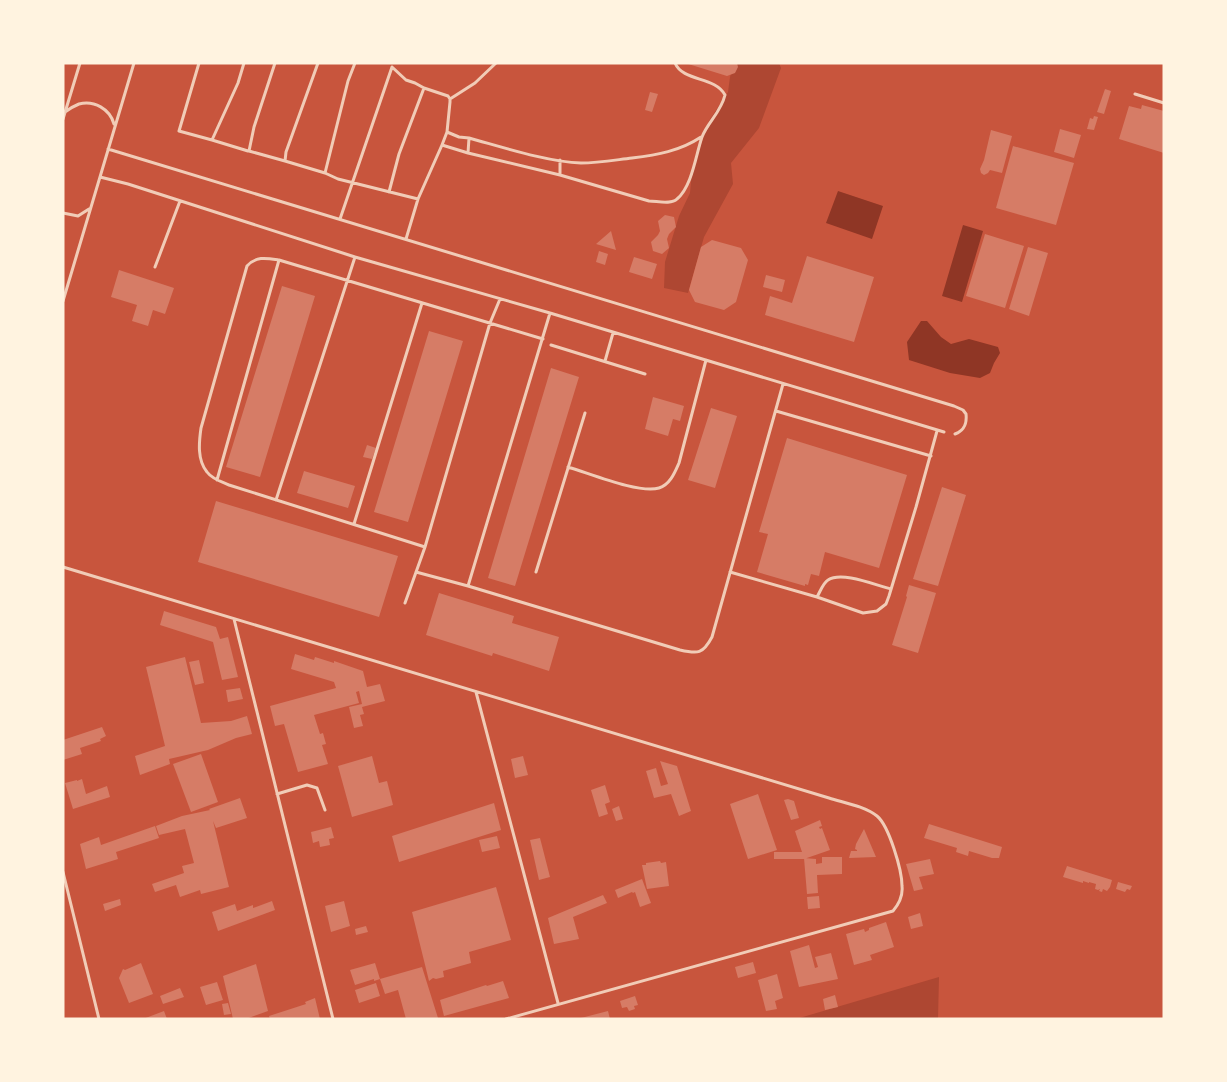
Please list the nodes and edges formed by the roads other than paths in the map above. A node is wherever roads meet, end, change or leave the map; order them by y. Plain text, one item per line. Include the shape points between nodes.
1 (80, 63) edge
2 (134, 63) edge
3 (199, 63) edge
4 (244, 63) edge
5 (275, 63) edge
6 (318, 63) edge
7 (355, 63) edge
8 (388, 63) edge
9 (496, 63) edge
10 (675, 63) edge
11 (392, 67) junction
12 (424, 88) junction
13 (1135, 94) dead end
14 (450, 99) junction
15 (1164, 104) edge
16 (65, 112) junction
17 (63, 119) edge
18 (115, 126) junction
19 (447, 132) junction
20 (703, 136) junction
21 (469, 138) junction
22 (212, 140) junction
23 (442, 145) junction
24 (108, 149) junction
25 (249, 151) junction
26 (468, 153) junction
27 (285, 160) junction
28 (560, 160) junction
29 (325, 173) junction
30 (560, 175) junction
31 (100, 177) junction
32 (352, 183) junction
33 (389, 192) junction
34 (418, 199) junction
35 (180, 201) junction
36 (91, 208) junction
37 (63, 213) edge
38 (340, 219) junction
39 (406, 239) junction
40 (355, 257) junction
41 (279, 260) junction
42 (155, 267) dead end
43 (347, 280) junction
44 (500, 299) junction
45 (63, 301) edge
46 (422, 303) junction
47 (550, 313) junction
48 (490, 323) junction
49 (614, 333) junction
50 (543, 339) junction
51 (551, 345) dead end
52 (706, 360) junction
53 (605, 361) junction
54 (645, 374) dead end
55 (783, 384) junction
56 (776, 411) junction
57 (585, 413) dead end
58 (938, 430) junction
59 (944, 432) dead end
60 (955, 434) dead end
61 (931, 456) junction
62 (568, 467) junction
63 (217, 480) junction
64 (276, 500) junction
65 (354, 524) junction
66 (425, 548) junction
67 (63, 567) edge
68 (416, 572) junction
69 (536, 572) dead end
70 (730, 572) junction
71 (468, 586) junction
72 (891, 589) junction
73 (817, 597) junction
74 (405, 603) dead end
75 (234, 619) junction
76 (476, 692) junction
77 (277, 794) junction
78 (325, 810) dead end
79 (63, 872) edge
80 (558, 1004) junction
81 (99, 1019) edge
82 (333, 1019) edge
83 (506, 1019) edge

1 - 16 lane
2 - 18 lane
3 - 22 lane via 179,131
4 - 22 lane
5 - 25 lane
6 - 27 lane
7 - 29 lane
8 - 11 lane
9 - 14 lane
10 - 20 lane via 683,72 719,87 725,95
11 - 12 lane via 406,80
11 - 32 lane
12 - 14 lane
12 - 33 lane
13 - 15 lane
14 - 19 lane
16 - 17 lane
16 - 18 lane via 78,104 99,106 107,110
18 - 24 lane
19 - 21 lane
19 - 23 lane
20 - 28 lane via 675,151 652,156 579,163
20 - 30 lane via 689,179 677,200 649,201
21 - 26 lane
21 - 28 lane
22 - 25 lane
23 - 26 lane
23 - 34 lane
24 - 31 lane
24 - 38 lane
25 - 27 lane
26 - 30 lane
27 - 29 lane
28 - 30 lane
29 - 32 lane
31 - 35 lane
31 - 36 lane
32 - 33 lane
32 - 38 lane
33 - 34 lane
34 - 39 lane
35 - 40 lane
35 - 42 lane
36 - 37 lane via 78,216
36 - 45 lane
38 - 39 lane
39 - 60 lane via 954,406 963,410 967,420 961,432
40 - 43 lane
40 - 44 lane
41 - 43 lane
41 - 63 lane
41 - 63 lane via 257,259 247,266 201,428 199,453 207,473
43 - 46 lane
43 - 64 lane
44 - 47 lane
44 - 48 lane
46 - 48 lane
46 - 65 lane
47 - 49 lane
47 - 50 lane
48 - 50 lane
48 - 66 lane
49 - 52 lane
49 - 53 lane
50 - 71 lane
51 - 53 lane
52 - 55 lane
52 - 62 lane via 679,463 666,485 649,489 628,486
53 - 54 lane
55 - 56 lane
55 - 58 lane
56 - 61 lane
56 - 70 lane
57 - 62 lane
58 - 59 lane
58 - 61 lane
61 - 72 lane
62 - 69 lane
63 - 64 lane
64 - 65 lane
65 - 66 lane
66 - 68 lane
67 - 75 lane
68 - 71 lane
68 - 74 lane
70 - 71 lane via 712,637 696,653
70 - 73 lane
72 - 73 lane via 842,577 826,581
72 - 73 lane via 886,604 872,613
75 - 76 lane
75 - 77 lane
76 - 80 lane
76 - 80 lane via 863,809 878,817 898,861 902,886 893,911
77 - 78 lane via 307,785 318,788
77 - 82 lane
79 - 81 lane
80 - 83 lane

